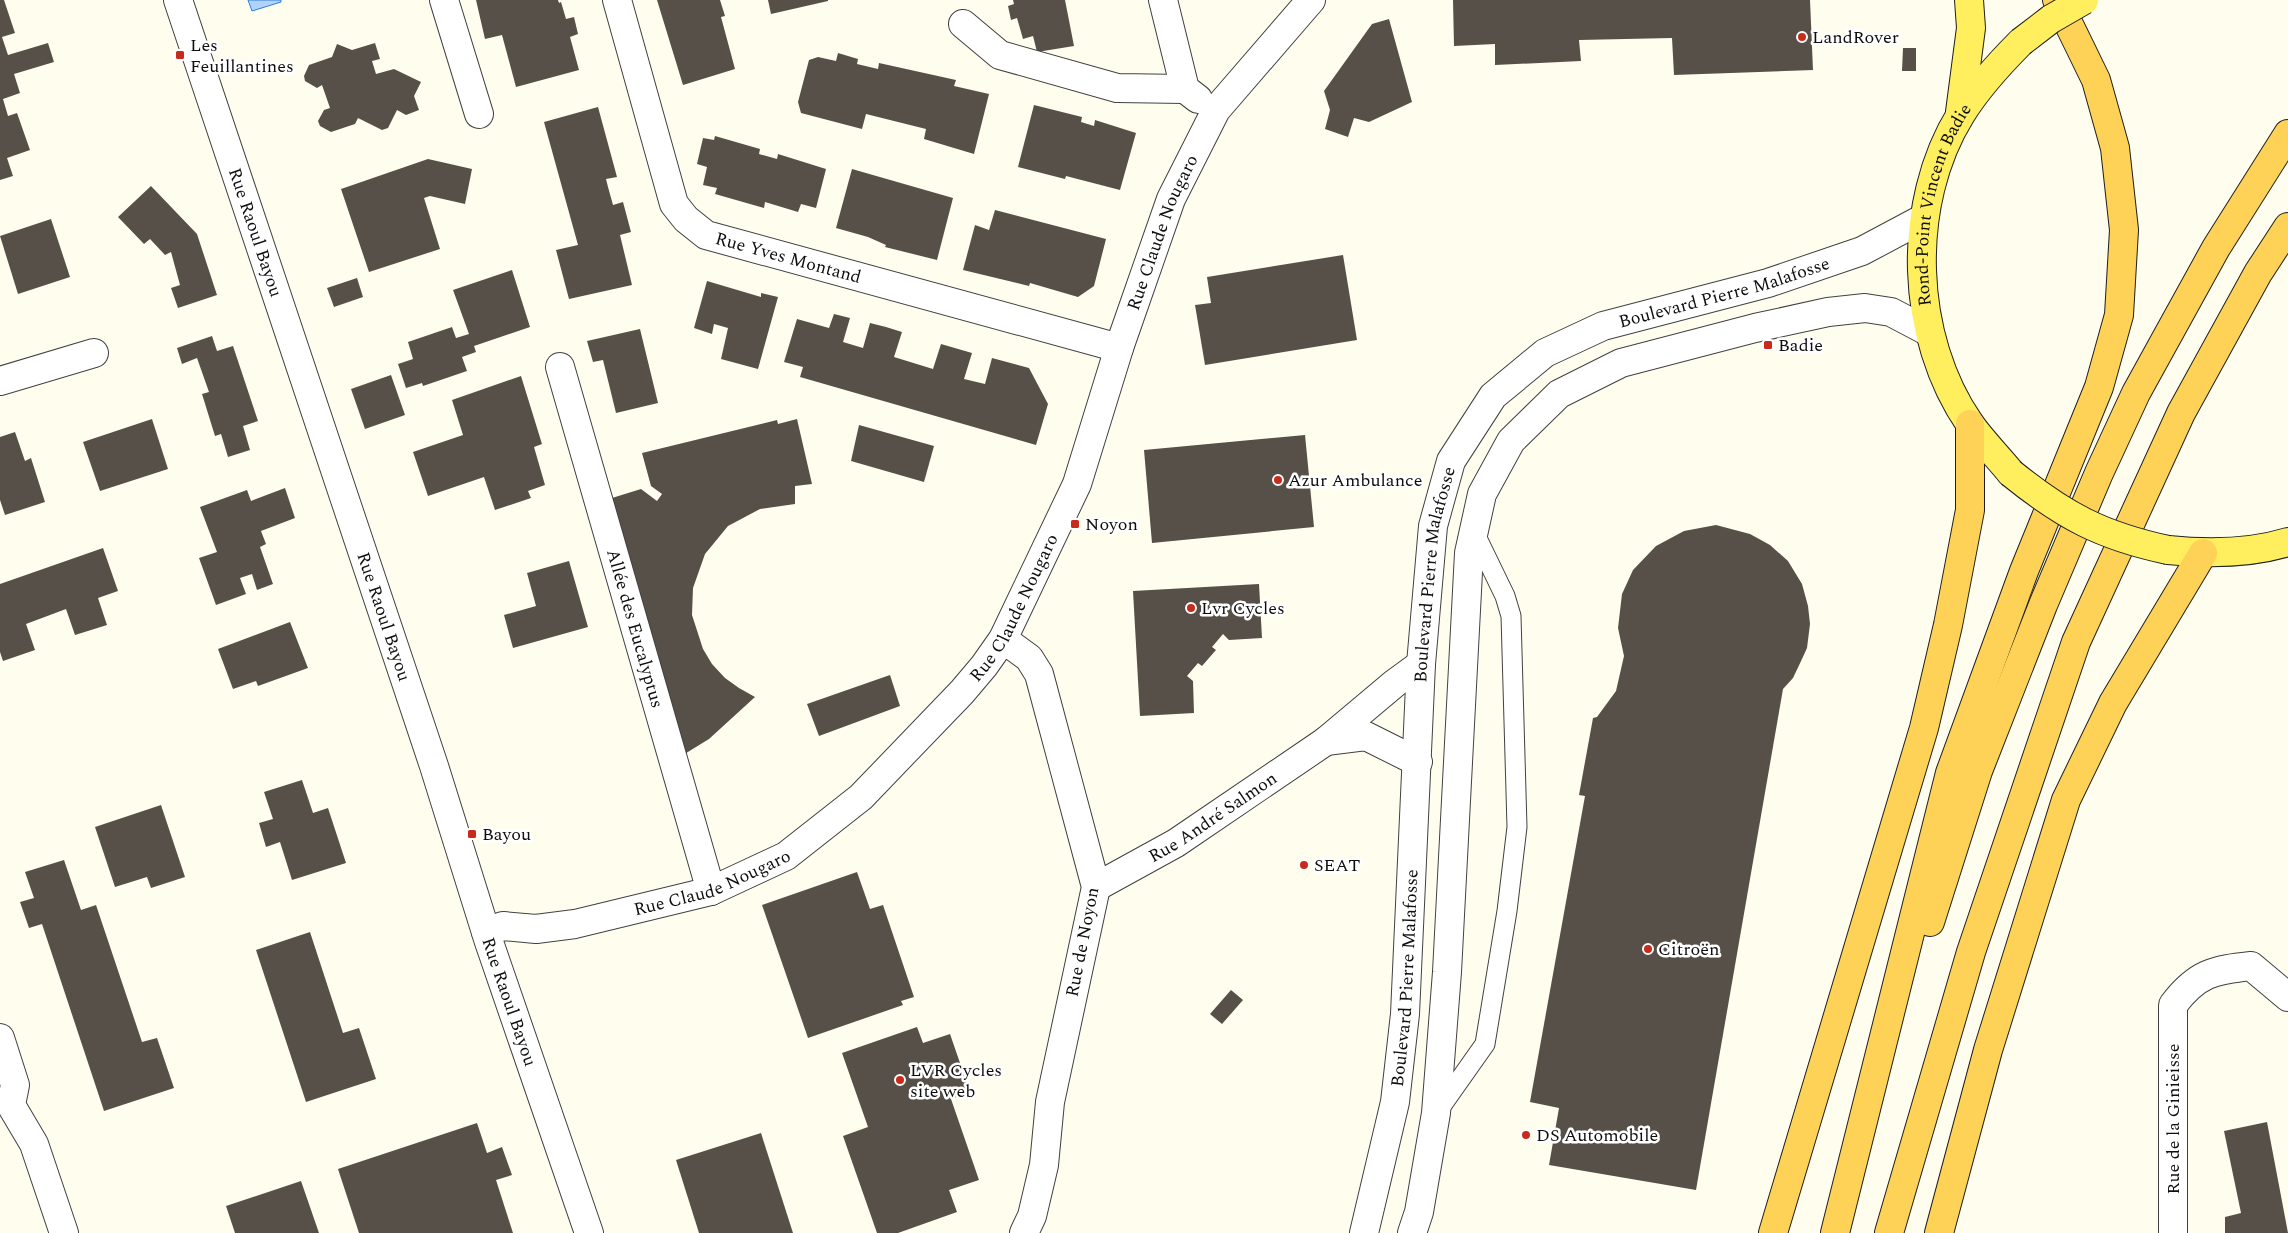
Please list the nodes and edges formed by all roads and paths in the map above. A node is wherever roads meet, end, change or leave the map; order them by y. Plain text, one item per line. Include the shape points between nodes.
1 (178, 0) edge
2 (444, 0) edge
3 (617, 0) edge
4 (1163, 0) edge
5 (1311, 0) edge
6 (1969, 0) edge
7 (2058, 0) edge
8 (2084, 0) edge
9 (963, 24) dead end
10 (1185, 90) junction
11 (1216, 110) junction
12 (479, 114) dead end
13 (1960, 116) junction
14 (2288, 134) edge
15 (1924, 218) junction
16 (2288, 227) edge
17 (1929, 332) junction
18 (1119, 348) junction
19 (94, 353) dead end
20 (560, 367) dead end
21 (0, 381) edge
22 (1970, 424) junction
23 (1474, 532) junction
24 (2288, 542) edge
25 (2203, 553) junction
26 (1002, 639) junction
27 (1421, 664) junction
28 (1326, 741) junction
29 (1418, 762) junction
30 (1096, 887) junction
31 (711, 891) junction
32 (486, 932) junction
33 (2288, 997) edge
34 (0, 1038) edge
35 (1436, 1113) junction
36 (6, 1115) edge
37 (64, 1233) edge
38 (589, 1233) edge
39 (1024, 1233) edge
40 (1364, 1233) edge
41 (1412, 1233) edge
42 (1773, 1233) edge
43 (1835, 1233) edge
44 (1840, 1233) edge
45 (1889, 1233) edge
46 (1939, 1233) edge
47 (2173, 1233) edge

1 - 32 street, Rue Raoul Bayou via 434,766
2 - 12 street
3 - 18 street, Rue Yves Montand via 674,204 706,235
4 - 10 street
5 - 11 street, Rue Claude Nougaro
6 - 13 main road via 1971,28
7 - 43 highway via 2096,80 2115,148 2124,230 2119,316 2099,387 2024,572 1950,773
8 - 13 main road, Rond-Point Vincent Badie, bridge via 2051,18 2021,42 1987,76
9 - 10 street via 1000,55 1117,88
10 - 11 street
11 - 18 street, Rue Claude Nougaro via 1171,199
13 - 15 main road, Rond-Point Vincent Badie via 1937,165
14 - 44 highway via 2216,248 2136,392 2043,605 1978,770 1928,929
15 - 17 main road, Rond-Point Vincent Badie via 1921,275
15 - 27 street, Boulevard Pierre Malafosse via 1862,251 1777,279 1603,326 1545,353 1493,396 1451,461 1433,526
16 - 45 highway via 2258,273 2182,413 2076,642 1970,952
17 - 22 main road, Rond-Point Vincent Badie via 1946,380
17 - 23 street, Boulevard Pierre Malafosse via 1892,312 1865,308 1828,312 1764,326 1621,363 1559,394 1511,440 1482,494
18 - 26 street, Rue Claude Nougaro via 1077,484
19 - 21 street
20 - 31 street, Allée des Eucalyptus
22 - 25 main road, Rond-Point Vincent Badie, bridge via 2012,473 2046,502 2084,524 2136,543
22 - 42 highway via 1970,510 1924,728
23 - 35 street, Boulevard Pierre Malafosse via 1469,553 1447,972
23 - 35 lane via 1505,596 1511,616 1517,827 1485,1044
24 - 25 main road, Rond-Point Vincent Badie via 2242,551
25 - 46 highway via 2113,703 2066,800 1988,1050
26 - 30 street, Rue de Noyon via 1029,658 1039,674
26 - 31 street, Rue Claude Nougaro via 962,692 861,797 786,856
27 - 28 street, Rue André Salmon
27 - 29 street, Boulevard Pierre Malafosse
28 - 29 street, Rue André Salmon via 1366,736
28 - 30 street, Rue André Salmon via 1176,843
29 - 40 street, Boulevard Pierre Malafosse via 1405,1014 1395,1102
30 - 39 street, Rue de Noyon via 1050,1102 1044,1165 1032,1216
31 - 32 street, Rue Claude Nougaro via 575,924 536,929 503,926
32 - 38 street, Rue Raoul Bayou
33 - 47 street, Rue de la Ginieisse via 2252,966 2217,970 2200,978 2173,1005
34 - 36 street via 15,1085
35 - 41 street, Boulevard Pierre Malafosse via 1419,1212
36 - 37 street via 34,1144

